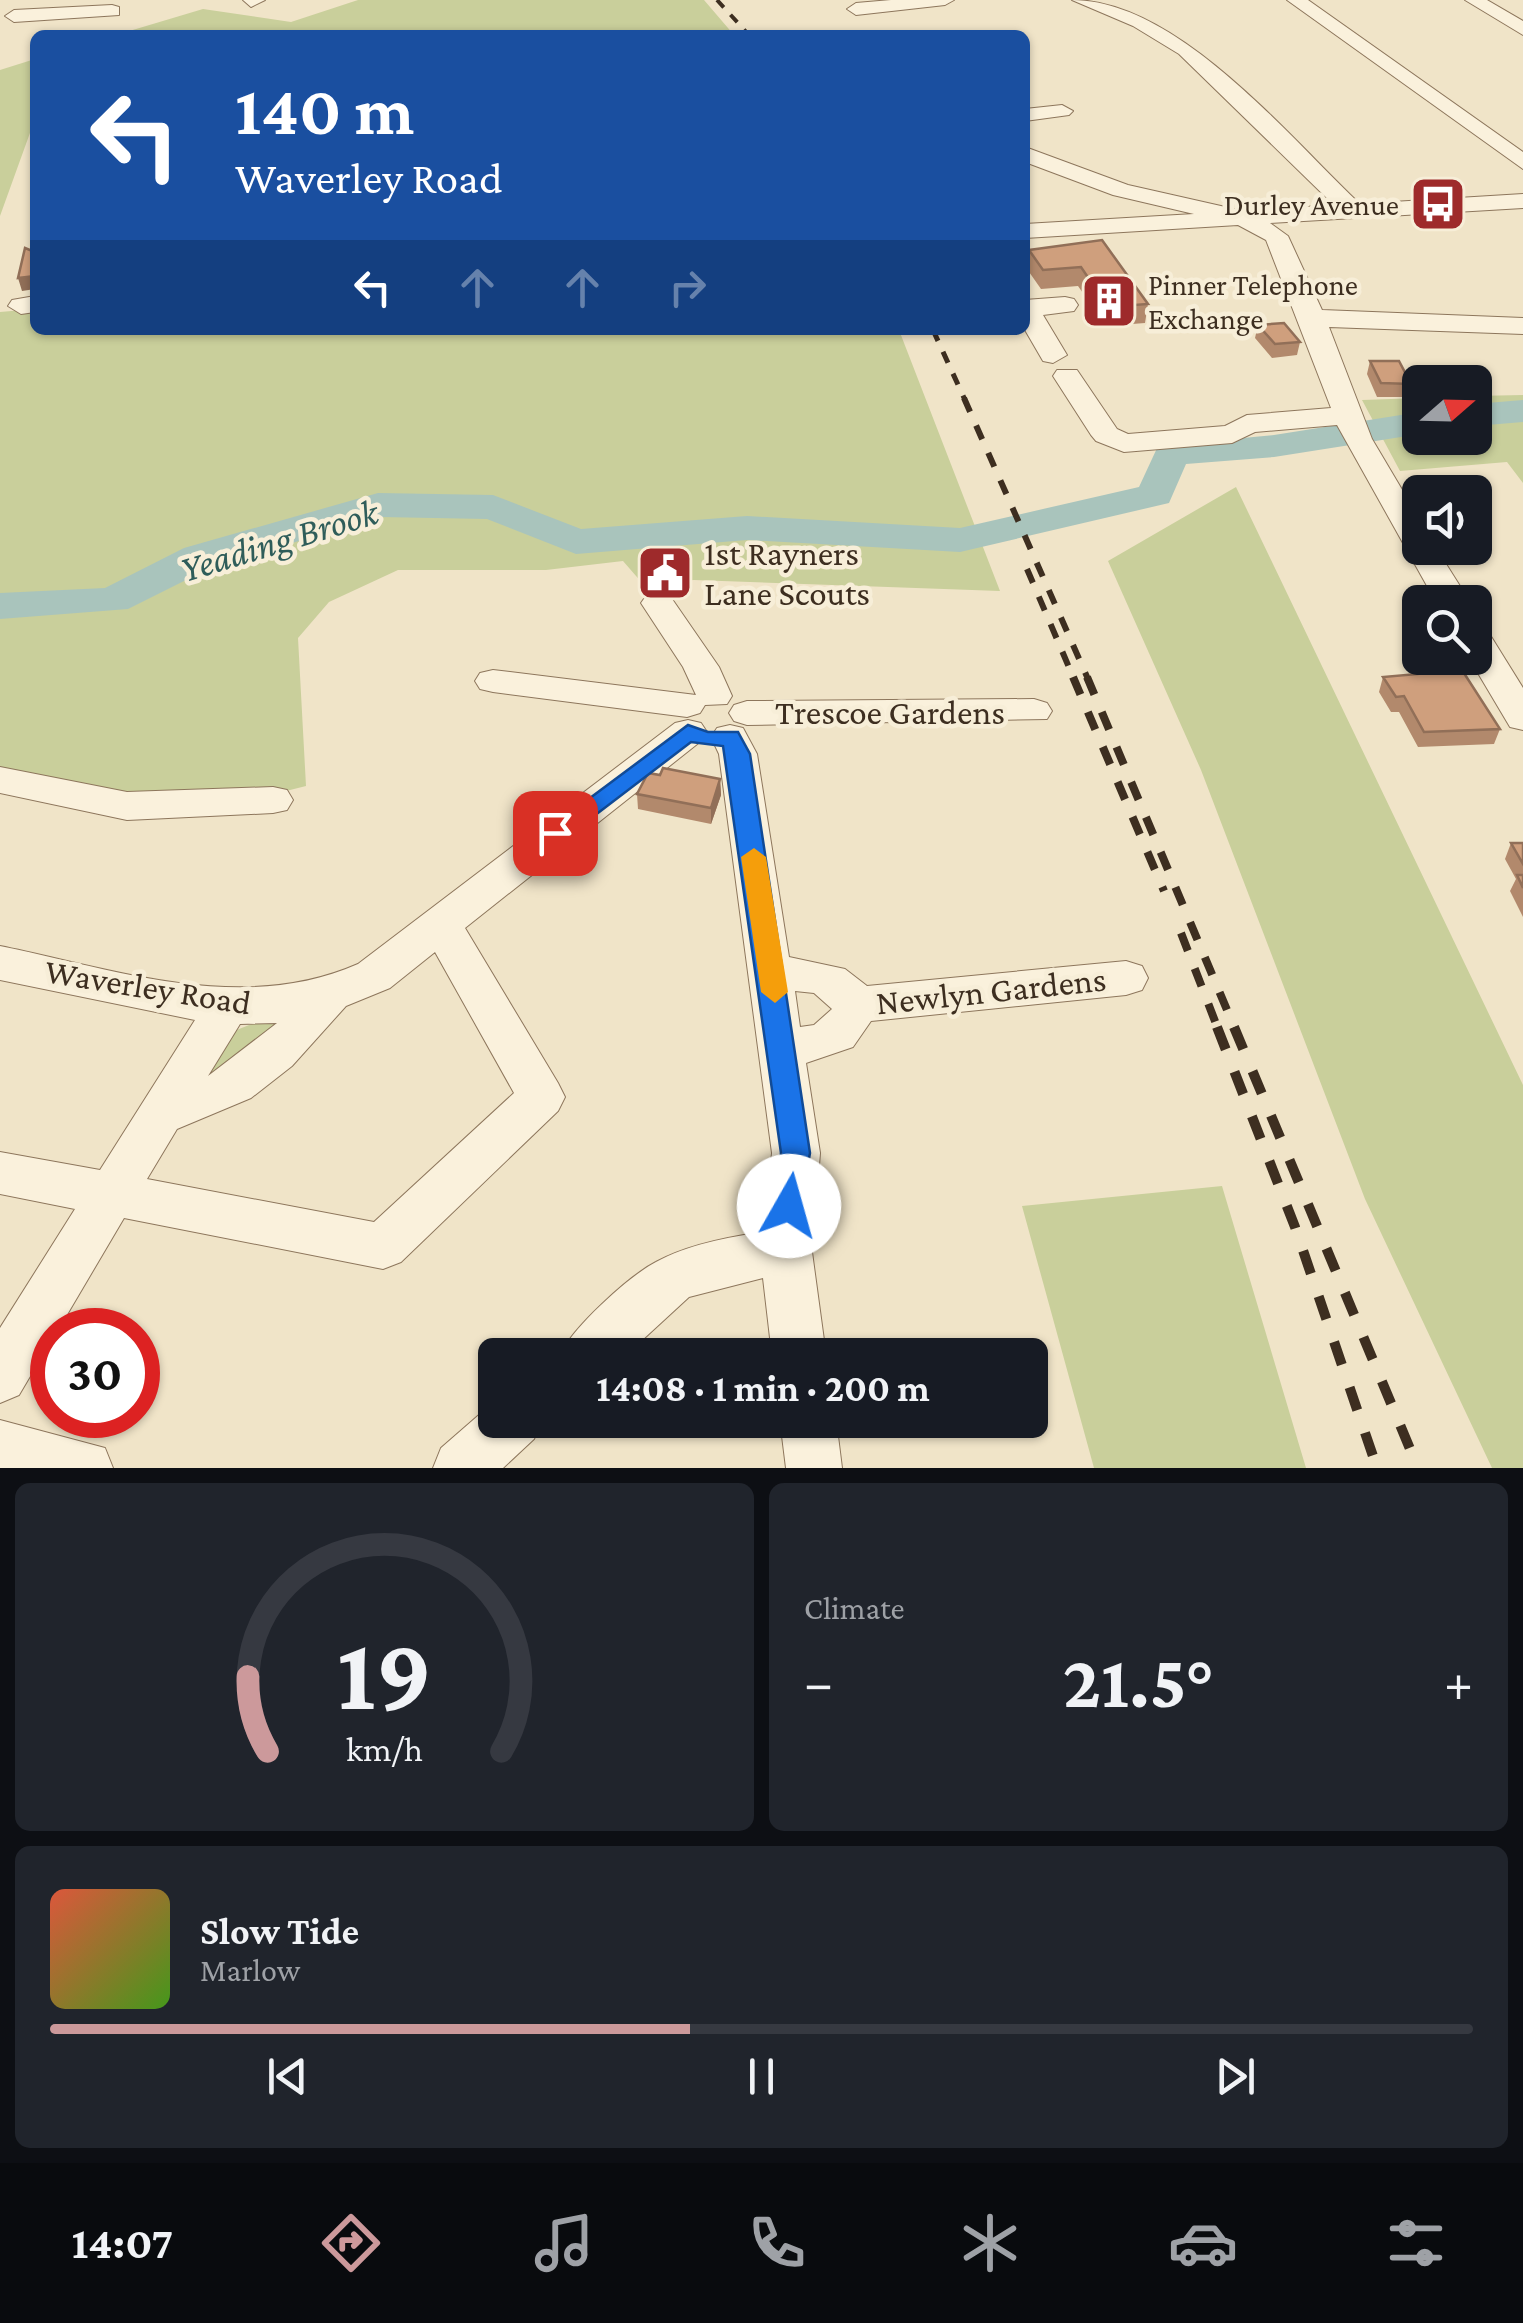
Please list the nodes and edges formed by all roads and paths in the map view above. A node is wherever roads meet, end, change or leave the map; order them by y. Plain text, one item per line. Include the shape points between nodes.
1 (944, 0) edge
2 (1082, 0) edge
3 (1296, 0) edge
4 (1474, 0) edge
5 (112, 11) dead end
6 (857, 11) edge
7 (9, 14) edge
8 (1523, 30) edge
9 (1062, 111) dead end
10 (1030, 114) edge
11 (1030, 159) edge
12 (1523, 162) edge
13 (1523, 202) edge
14 (1466, 206) junction
15 (1355, 212) junction
16 (1240, 217) junction
17 (1523, 227) edge
18 (1030, 231) edge
19 (1065, 304) dead end
20 (1030, 310) edge
21 (1030, 316) edge
22 (1312, 318) junction
23 (1523, 326) edge
24 (1353, 427) junction
25 (1402, 515) edge
26 (658, 603) dead end
27 (1492, 666) edge
28 (492, 681) dead end
29 (1034, 711) dead end
30 (713, 717) junction
31 (1523, 717) edge
32 (0, 780) edge
33 (274, 800) dead end
34 (438, 922) junction
35 (0, 963) edge
36 (772, 974) junction
37 (1126, 978) dead end
38 (330, 996) junction
39 (856, 1005) junction
40 (227, 1006) junction
41 (783, 1047) junction
42 (163, 1114) junction
43 (0, 1173) edge
44 (109, 1196) junction
45 (786, 1252) junction
46 (606, 1338) edge
47 (797, 1338) edge
48 (0, 1377) edge
49 (494, 1438) edge
50 (810, 1438) edge
51 (0, 1448) edge
52 (85, 1468) edge
53 (461, 1468) edge
54 (814, 1468) edge

1 - 6 street
2 - 15 street via 1140,22 1186,50
3 - 12 street
4 - 8 street
5 - 7 street
9 - 10 street
11 - 16 street via 1121,190
13 - 14 street
14 - 15 street
14 - 17 street
15 - 16 street
16 - 18 street
16 - 22 street via 1276,236
19 - 20 street
21 - 24 street via 1113,440 1232,434 1247,424
22 - 23 street
22 - 24 street
24 - 25 street
26 - 30 street via 701,667
27 - 31 street
28 - 30 street, Trescoe Gardens
29 - 30 street, Trescoe Gardens
30 - 34 street, Waverley Road
30 - 36 street via 738,754
32 - 33 street via 127,806
34 - 38 street, Waverley Road via 374,976
34 - 44 street via 541,1097 382,1246
35 - 40 street, Waverley Road
36 - 39 street, Newlyn Gardens via 804,971
36 - 41 street
37 - 39 street, Newlyn Gardens
38 - 40 street, Waverley Road
38 - 42 street via 281,1050 228,1090
39 - 41 street, Newlyn Gardens via 850,1024 829,1041
40 - 42 street
41 - 45 street via 796,1153
42 - 44 street
43 - 44 street
44 - 48 street
45 - 46 street via 672,1278
45 - 47 street
49 - 53 street
50 - 54 street
51 - 52 street

